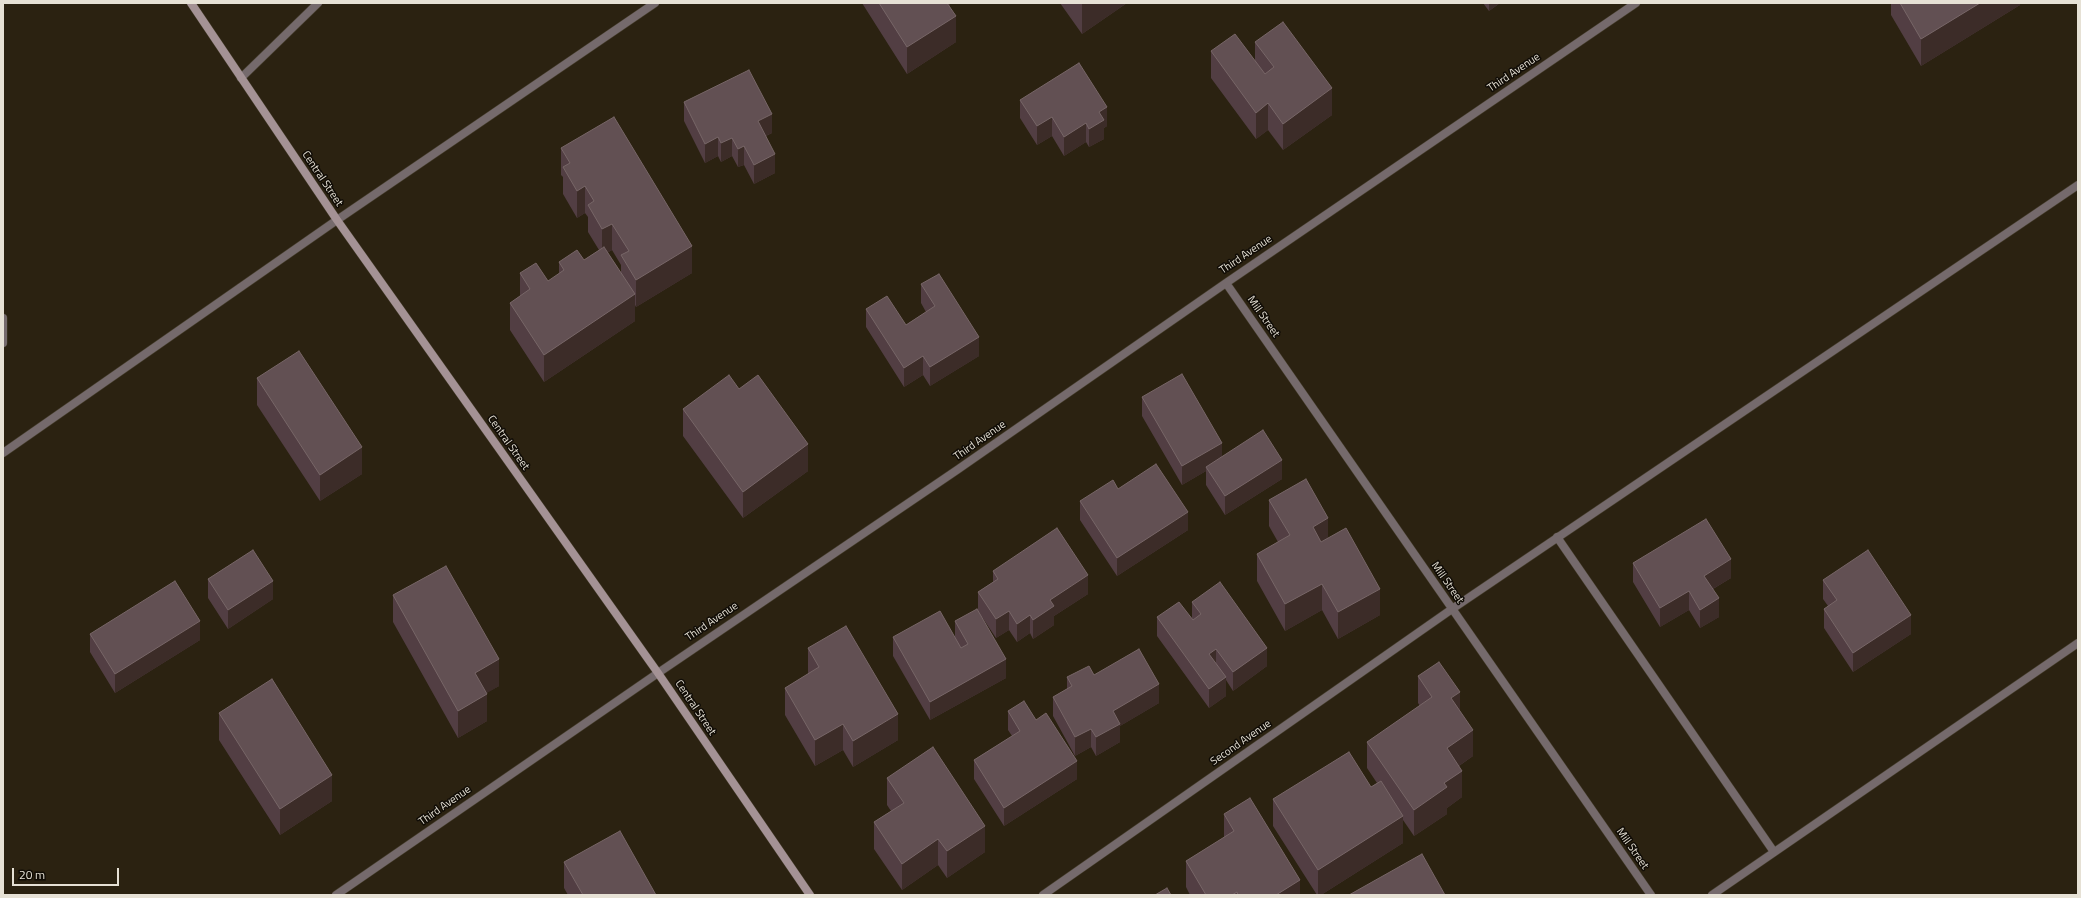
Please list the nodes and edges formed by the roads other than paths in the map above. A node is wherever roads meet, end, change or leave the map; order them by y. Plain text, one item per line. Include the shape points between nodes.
1 (191, 3) edge
2 (318, 3) edge
3 (655, 3) edge
4 (1636, 3) edge
5 (241, 78) junction
6 (2078, 186) edge
7 (337, 220) junction
8 (1226, 283) junction
9 (3, 318) edge
10 (3, 343) edge
11 (3, 453) edge
12 (1557, 537) junction
13 (1452, 609) junction
14 (2078, 644) edge
15 (658, 673) junction
16 (1774, 852) junction
17 (336, 895) edge
18 (810, 895) edge
19 (1044, 895) edge
20 (1651, 895) edge
21 (1712, 895) edge

1 - 5 main road, Central Street
2 - 5 street
3 - 7 street
4 - 8 street, Third Avenue
5 - 7 main road, Central Street
6 - 12 street, Second Avenue
7 - 11 street
7 - 15 main road, Central Street
8 - 13 street, Mill Street
8 - 15 street, Third Avenue
9 - 10 street
12 - 13 street, Second Avenue
12 - 16 street
13 - 19 street, Second Avenue
13 - 20 street, Mill Street
14 - 16 street
15 - 17 street, Third Avenue
15 - 18 main road, Central Street
16 - 21 street

